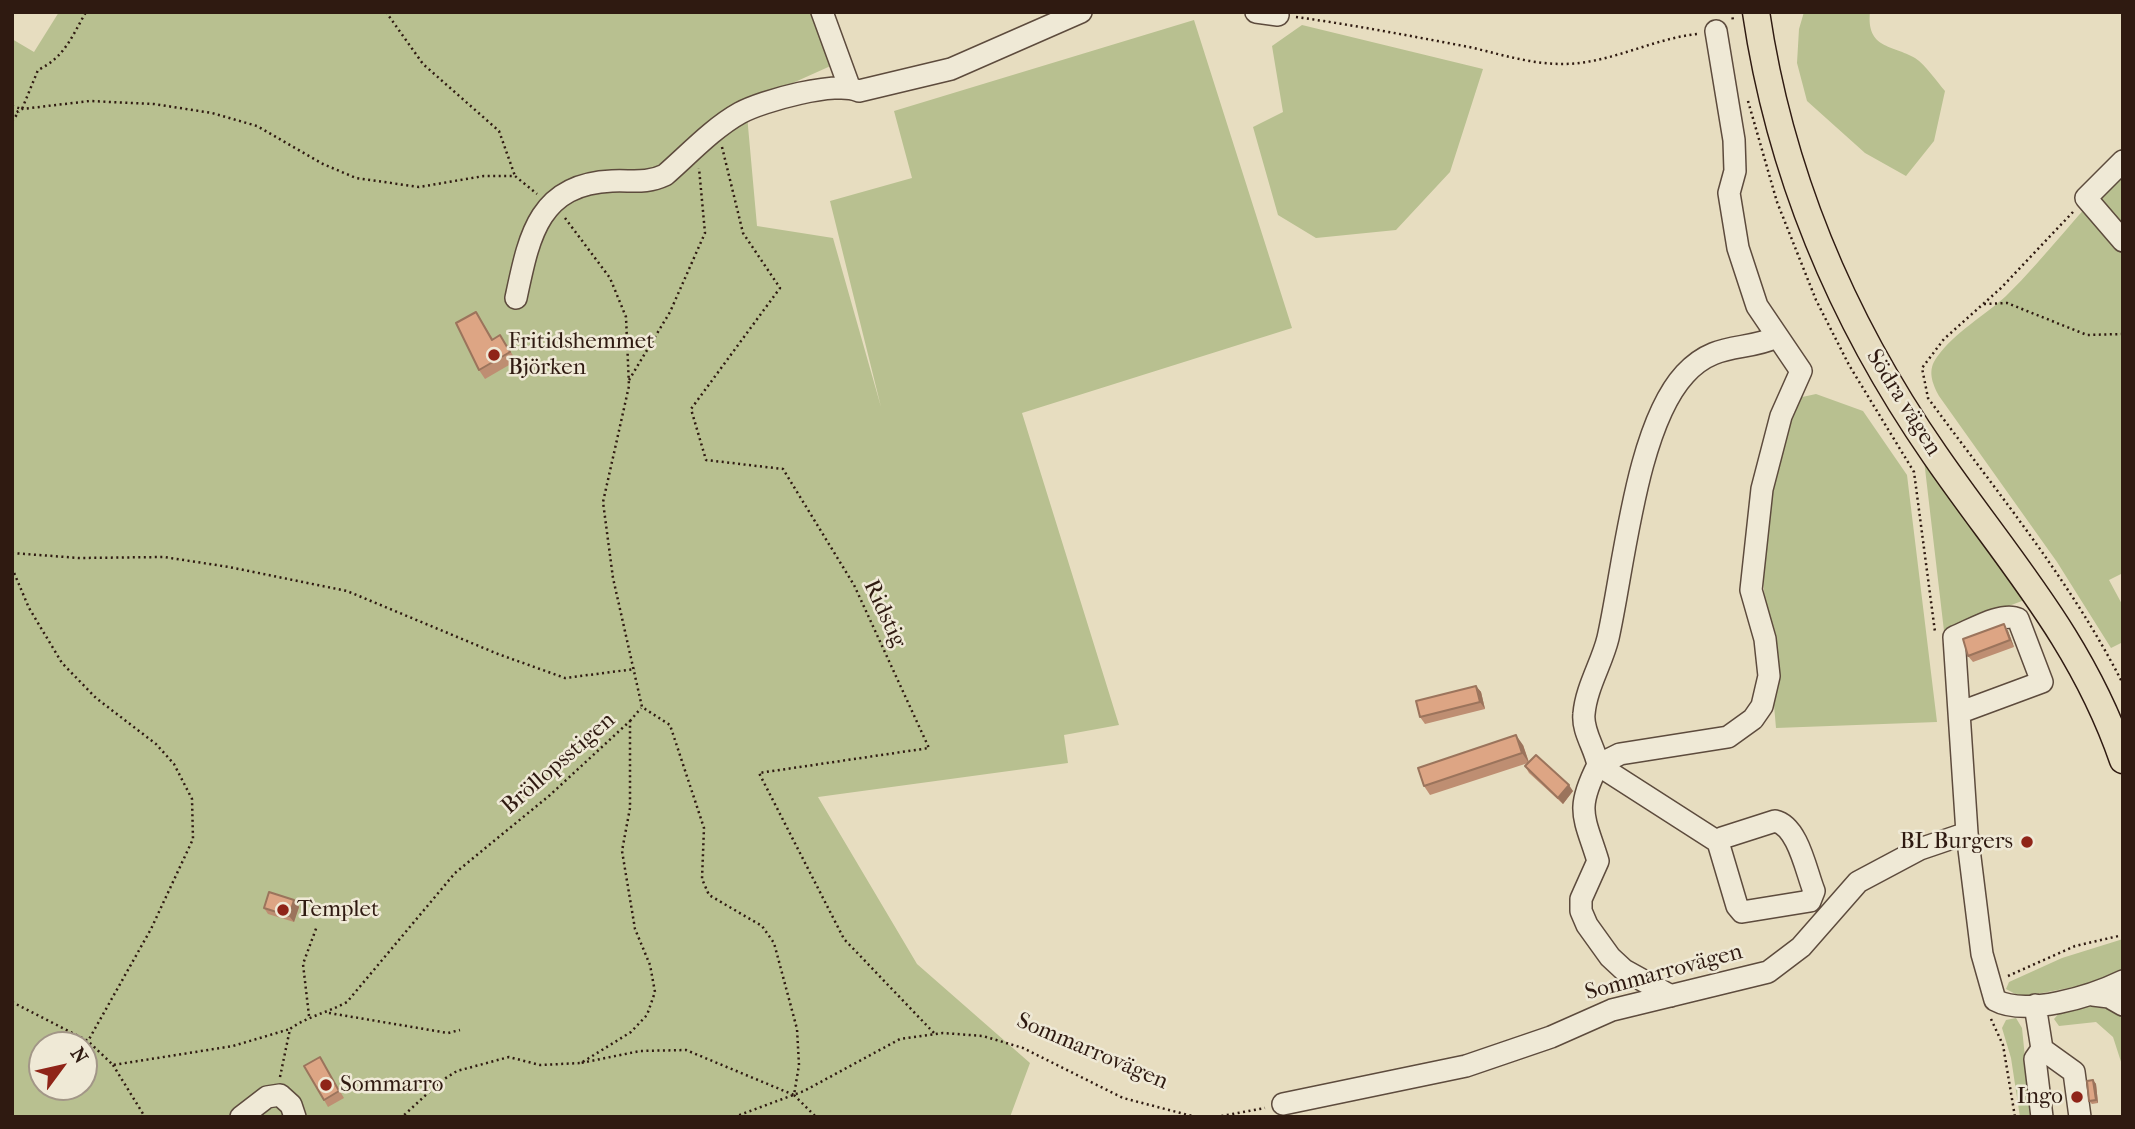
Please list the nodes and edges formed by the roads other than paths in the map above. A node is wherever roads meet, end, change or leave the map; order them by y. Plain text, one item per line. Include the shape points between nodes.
1 (822, 12) edge
2 (1081, 12) edge
3 (1256, 12) edge
4 (1756, 12) edge
5 (1279, 15) road end
6 (1725, 30) road end
7 (849, 86) junction
8 (2123, 161) edge
9 (2123, 241) edge
10 (516, 298) dead end
11 (1777, 337) junction
12 (1961, 712) junction
13 (2123, 760) edge
14 (1598, 765) junction
15 (1962, 833) junction
16 (1718, 842) junction
17 (1814, 891) junction
18 (1848, 891) junction
19 (2123, 981) edge
20 (2093, 995) junction
21 (1671, 996) junction
22 (2035, 1005) junction
23 (2123, 1005) edge
24 (2042, 1049) junction
25 (1283, 1104) road end
26 (241, 1117) edge
27 (295, 1117) edge
28 (2042, 1117) edge
29 (2080, 1117) edge

1 - 7 street
2 - 7 street via 951,69 859,91
3 - 5 street
4 - 13 main road, Södra vägen via 1787,154 1820,250 1856,328 1936,458 2062,630 2090,681
6 - 11 street via 1735,171 1729,193 1738,248 1757,306
7 - 10 street via 792,96 740,113 653,181 612,181 575,188 538,220
8 - 9 street via 2086,198
11 - 14 street via 1763,344 1733,346 1700,361 1685,374 1664,409 1643,465 1607,640 1583,715
11 - 14 street via 1801,371 1781,416 1762,489 1751,590 1765,639 1769,676 1762,706 1754,719 1728,737 1620,754
12 - 12 street via 2042,682 2018,619 2002,618 1954,637
12 - 15 street
14 - 16 street
14 - 21 street via 1582,805 1598,861 1581,899 1581,911 1610,957
15 - 18 street, Sommarrovägen via 1879,868
15 - 22 street via 1982,954 1995,1000 2008,1007
16 - 17 street via 1781,822 1791,832
16 - 17 street via 1742,912 1810,901
17 - 18 street
18 - 21 street, Sommarrovägen via 1801,947 1768,972
19 - 20 street
20 - 22 street
20 - 23 street
21 - 25 street, Sommarrovägen via 1612,1010 1551,1038 1466,1066
22 - 24 street
24 - 28 street via 2035,1059
24 - 29 street via 2074,1072
26 - 27 street via 267,1097 280,1095

